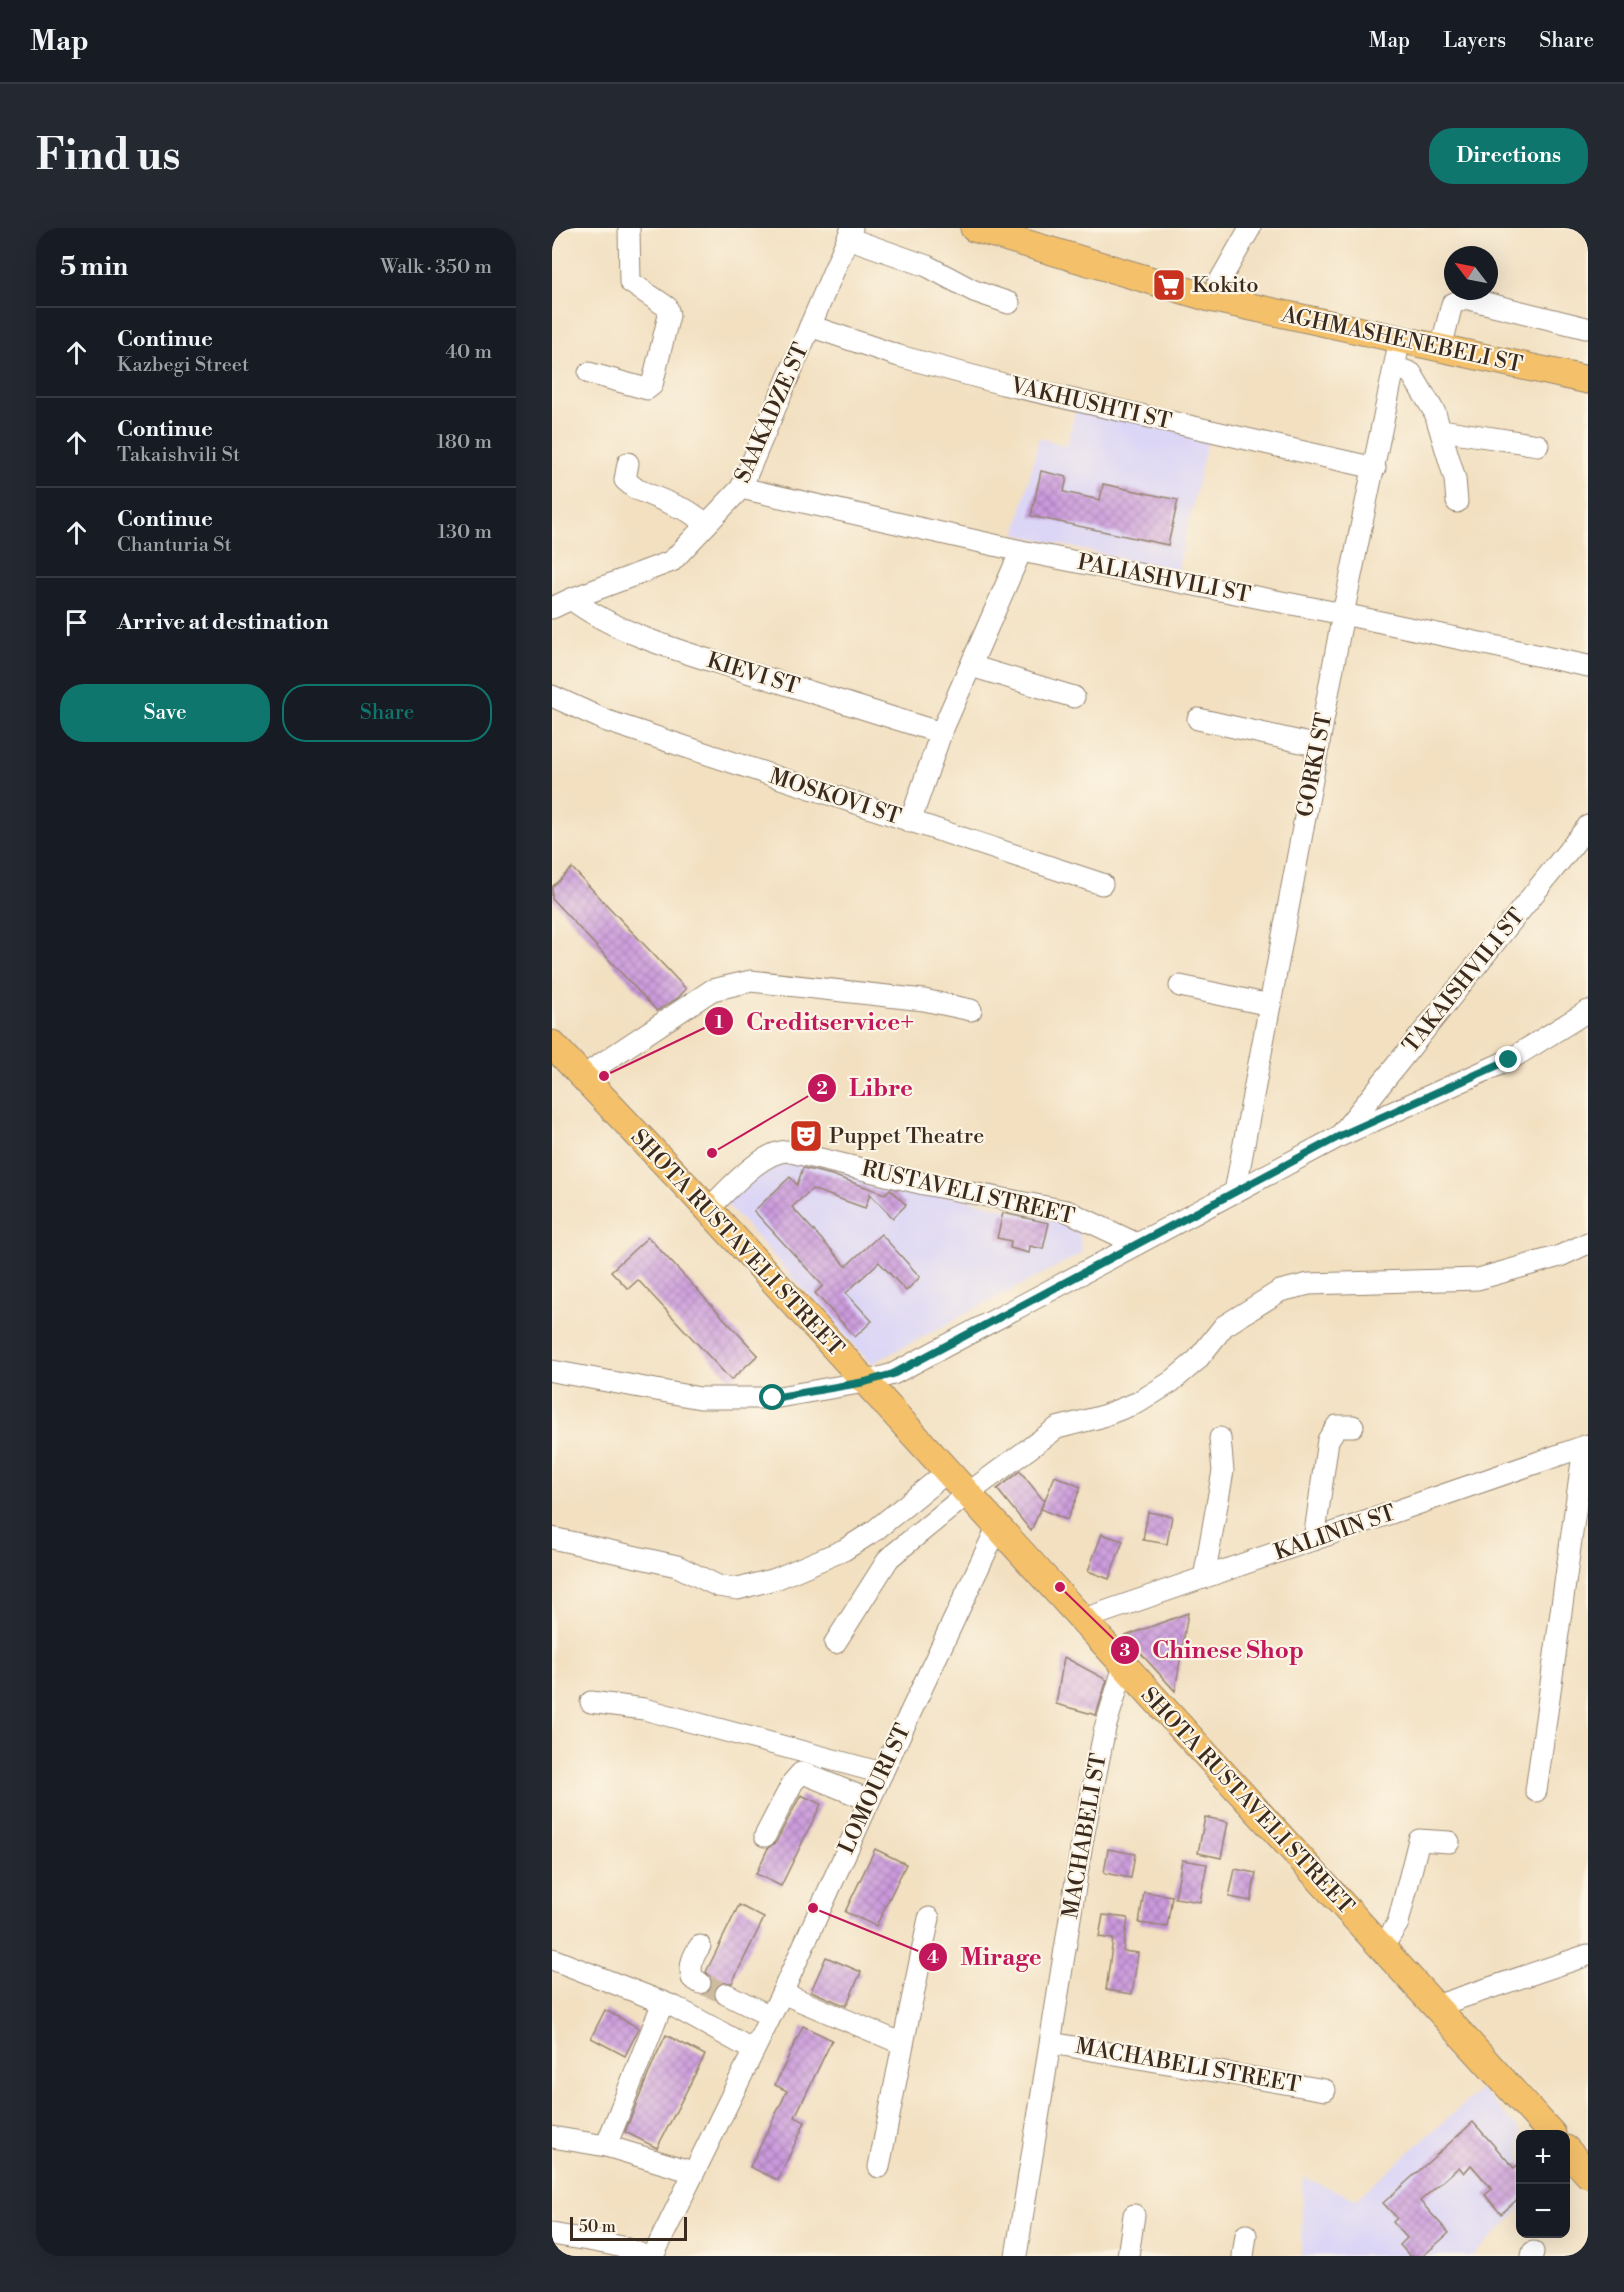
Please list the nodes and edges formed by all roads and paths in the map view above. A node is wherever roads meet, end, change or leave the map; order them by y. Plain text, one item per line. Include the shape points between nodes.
1 (629, 228) edge
2 (975, 228) edge
3 (1250, 228) edge
4 (850, 233) edge
5 (1210, 298) junction
6 (1009, 303) dead end
7 (810, 326) junction
8 (1586, 328) dead end
9 (1400, 339) junction
10 (1441, 348) junction
11 (1395, 367) junction
12 (589, 373) dead end
13 (1588, 380) edge
14 (1441, 430) junction
15 (1538, 445) dead end
16 (628, 463) dead end
17 (1375, 468) junction
18 (741, 488) junction
19 (1457, 502) dead end
20 (706, 524) junction
21 (1021, 551) junction
22 (571, 599) junction
23 (552, 608) edge
24 (1343, 614) junction
25 (970, 666) junction
26 (1588, 666) edge
27 (552, 696) edge
28 (1074, 697) dead end
29 (1198, 719) dead end
30 (941, 733) junction
31 (1318, 746) junction
32 (910, 822) junction
33 (1588, 826) edge
34 (1101, 884) dead end
35 (1180, 986) dead end
36 (1270, 1005) junction
37 (971, 1010) dead end
38 (1588, 1011) edge
39 (552, 1044) edge
40 (583, 1076) junction
41 (1340, 1136) junction
42 (1235, 1192) junction
43 (708, 1209) junction
44 (1588, 1243) edge
45 (1137, 1244) junction
46 (552, 1371) edge
47 (865, 1382) junction
48 (1353, 1426) dead end
49 (1220, 1438) dead end
50 (1586, 1446) edge
51 (946, 1473) junction
52 (967, 1494) junction
53 (997, 1528) junction
54 (552, 1538) edge
55 (1314, 1540) junction
56 (1204, 1578) junction
57 (1081, 1620) junction
58 (835, 1642) dead end
59 (1124, 1666) junction
60 (591, 1702) dead end
61 (882, 1773) junction
62 (1536, 1791) dead end
63 (870, 1800) junction
64 (765, 1836) dead end
65 (1449, 1842) dead end
66 (929, 1918) dead end
67 (700, 1946) dead end
68 (1382, 1948) junction
69 (1588, 1955) edge
70 (552, 1959) edge
71 (700, 1983) dead end
72 (782, 1993) junction
73 (726, 1994) tunnel mouth
74 (663, 2002) junction
75 (1436, 2006) junction
76 (770, 2016) junction
77 (1050, 2043) junction
78 (903, 2044) junction
79 (753, 2050) junction
80 (1325, 2090) dead end
81 (1548, 2130) edge
82 (552, 2137) edge
83 (606, 2146) junction
84 (1570, 2154) edge
85 (879, 2168) dead end
86 (693, 2172) junction
87 (1588, 2174) edge
88 (1134, 2216) dead end
89 (552, 2234) edge
90 (1245, 2235) dead end
91 (645, 2256) edge
92 (652, 2256) edge
93 (1016, 2256) edge
94 (1128, 2256) edge
95 (1243, 2256) edge

1 - 12 street via 630,282 667,307 669,315 652,385 647,389
2 - 5 main road, AGHMASHENEBELI ST
3 - 5 street
4 - 6 street via 974,291
4 - 7 street, SAAKADZE ST
5 - 9 main road, AGHMASHENEBELI ST
7 - 17 street, VAKHUSHTI ST via 899,356 1003,384
7 - 18 street, SAAKADZE ST
8 - 10 street via 1465,298 1452,304
9 - 10 main road, AGHMASHENEBELI ST
9 - 11 street, GORKI ST
10 - 13 main road, AGHMASHENEBELI ST
11 - 14 street via 1412,373
11 - 17 street, GORKI ST
14 - 15 street
14 - 19 street via 1455,479
16 - 20 street via 625,480 636,489
17 - 24 street, GORKI ST
18 - 20 street, SAAKADZE ST
18 - 21 street, PALIASHVILI ST
20 - 22 street, SAAKADZE ST via 672,561
21 - 24 street, PALIASHVILI ST
21 - 25 street, MOSKOVI ST
22 - 23 street, SAAKADZE ST
22 - 30 street, KIEVI ST via 588,612 687,653
24 - 26 street, PALIASHVILI ST
24 - 31 street, GORKI ST
25 - 28 street
25 - 30 street, MOSKOVI ST
27 - 32 street, MOSKOVI ST via 607,721
29 - 31 street
30 - 32 street, MOSKOVI ST
31 - 36 street, GORKI ST
32 - 34 street
33 - 41 street, TAKAISHVILI ST
35 - 36 street
36 - 42 street, GORKI ST
37 - 40 street via 924,1000 751,981 712,990
38 - 41 street via 1509,1060
39 - 40 main road, SHOTA RUSTAVELI STREET
40 - 43 main road, SHOTA RUSTAVELI STREET
41 - 42 street
42 - 45 street
43 - 45 street, RUSTAVELI STREET via 760,1161 787,1151 924,1184 1067,1211
43 - 47 main road, SHOTA RUSTAVELI STREET
44 - 52 street via 1560,1256 1478,1279 1319,1283 1280,1291 1224,1326 1197,1360 1171,1382 1140,1402 1057,1428
45 - 47 street via 893,1374
46 - 47 street via 700,1398 773,1398
47 - 51 main road, SHOTA RUSTAVELI STREET
48 - 55 street via 1337,1426 1328,1440
49 - 56 street via 1223,1471
50 - 55 street, KALININ ST
50 - 62 street
51 - 52 main road, SHOTA RUSTAVELI STREET
51 - 54 street via 874,1532 844,1550 778,1578 738,1588 718,1586 677,1566
52 - 53 main road, SHOTA RUSTAVELI STREET
52 - 58 street via 889,1558
53 - 57 main road, SHOTA RUSTAVELI STREET
53 - 61 street, LOMOURI ST
55 - 56 street, KALININ ST
56 - 57 street, KALININ ST
57 - 59 main road, SHOTA RUSTAVELI STREET
59 - 68 main road, SHOTA RUSTAVELI STREET
59 - 77 street, MACHABELI ST via 1105,1728 1084,1832
60 - 61 street via 644,1709
61 - 63 street, LOMOURI ST
63 - 64 street via 801,1773
63 - 72 street, LOMOURI ST
65 - 68 street via 1419,1840 1398,1923
66 - 78 street
67 - 71 street via 690,1970 692,1978
68 - 75 main road, SHOTA RUSTAVELI STREET
69 - 75 street
70 - 74 street
72 - 76 street, LOMOURI ST
72 - 78 street
73 - 76 street
74 - 79 street
74 - 83 street
75 - 81 main road, SHOTA RUSTAVELI STREET
76 - 79 street, LOMOURI ST
77 - 80 street, MACHABELI STREET
77 - 93 street, MACHABELI ST
78 - 85 street
79 - 86 street, LOMOURI ST
82 - 83 street
83 - 86 street
84 - 87 main road
86 - 92 street, LOMOURI ST
88 - 94 street
89 - 91 street via 627,2247
90 - 95 street

